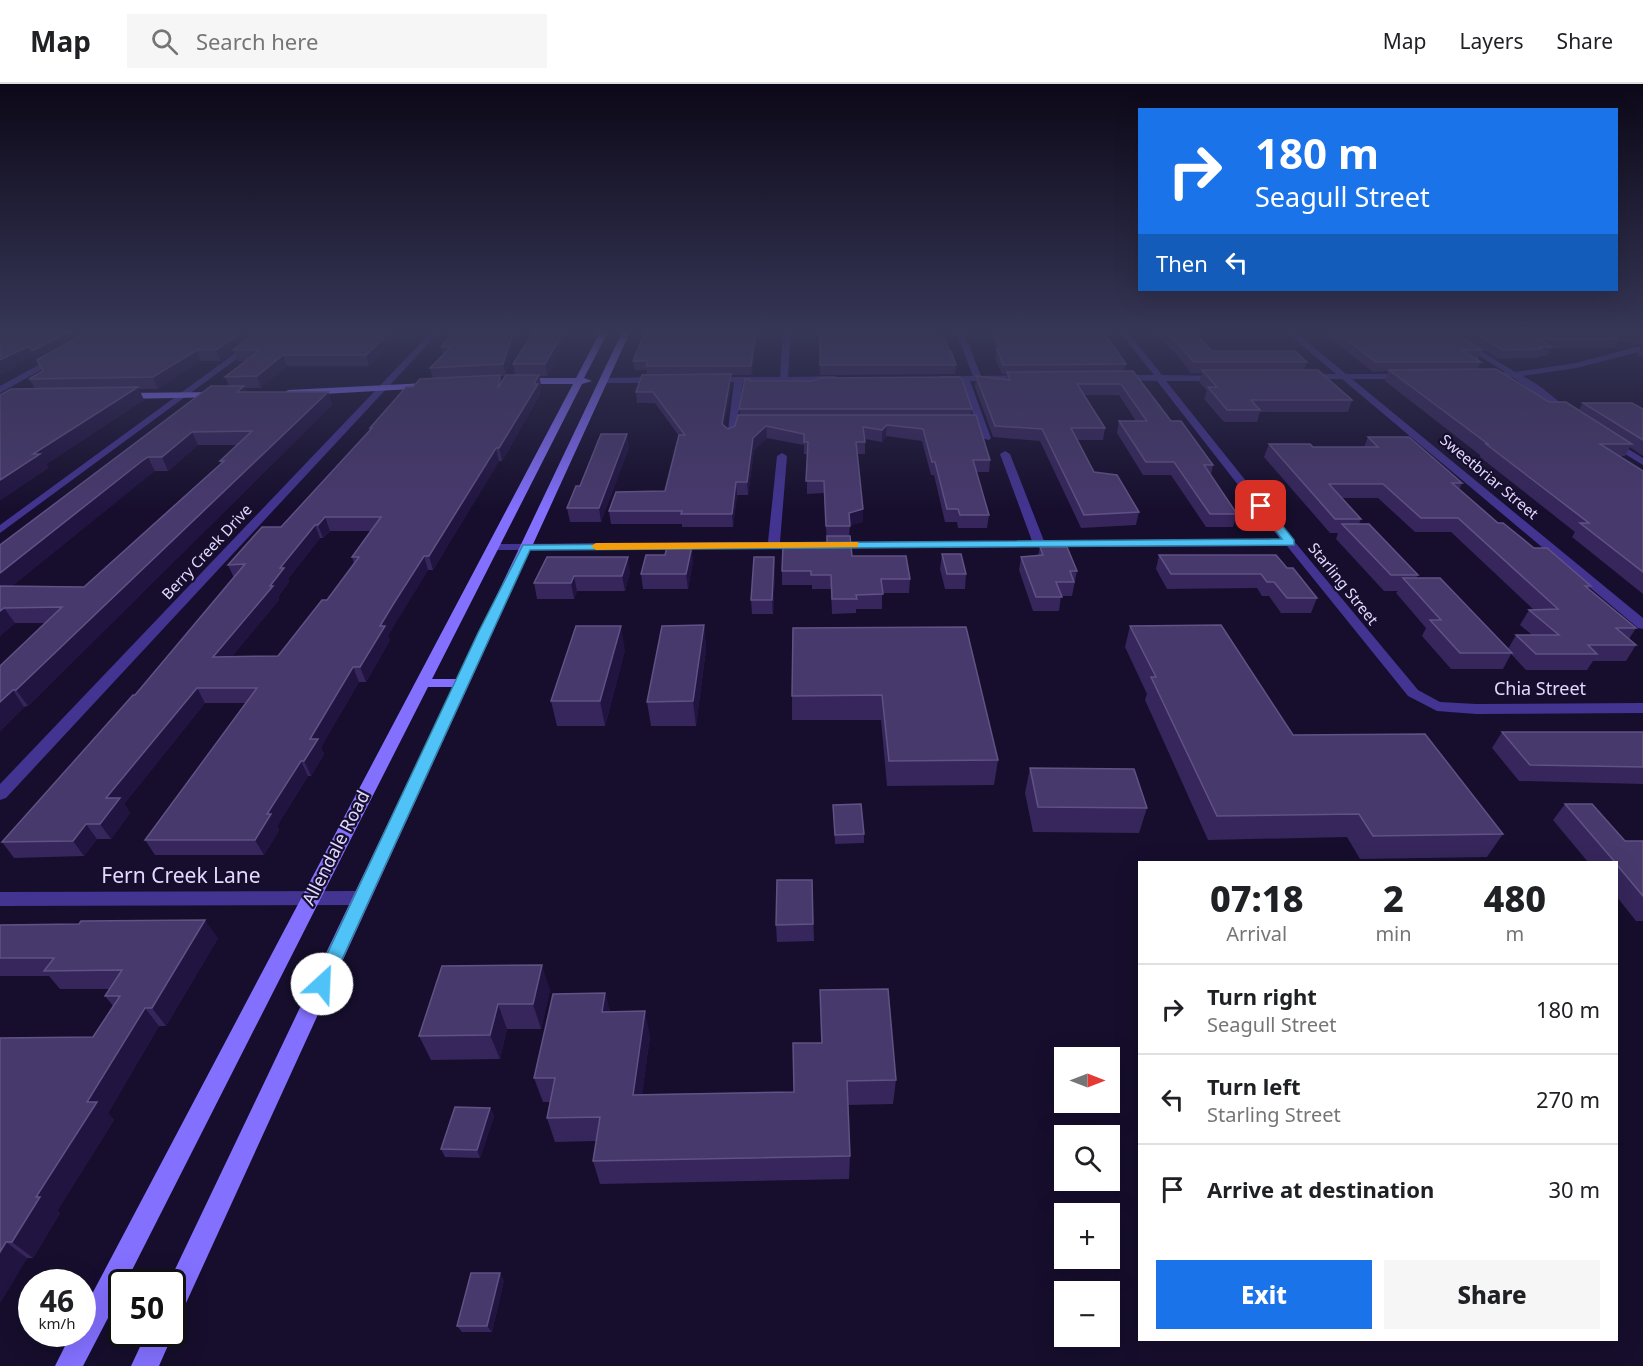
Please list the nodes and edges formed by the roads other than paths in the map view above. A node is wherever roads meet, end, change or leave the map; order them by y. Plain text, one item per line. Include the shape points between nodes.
1 (191, 390) edge
2 (359, 390) edge
3 (380, 390) edge
4 (577, 390) edge
5 (598, 390) edge
6 (737, 390) edge
7 (969, 390) edge
8 (1169, 390) edge
9 (1361, 390) edge
10 (1539, 390) edge
11 (273, 393) edge
12 (228, 394) edge
13 (184, 395) junction
14 (0, 396) edge
15 (12, 396) edge
16 (115, 396) edge
17 (1575, 419) edge
18 (980, 420) junction
19 (732, 421) junction
20 (744, 421) edge
21 (968, 421) edge
22 (730, 436) edge
23 (1604, 437) edge
24 (986, 438) edge
25 (1005, 454) dead end
26 (782, 456) dead end
27 (553, 460) junction
28 (1643, 462) edge
29 (0, 530) edge
30 (1290, 543) junction
31 (1039, 544) junction
32 (774, 545) junction
33 (493, 547) junction
34 (526, 547) junction
35 (1643, 626) edge
36 (421, 683) junction
37 (461, 683) junction
38 (1437, 706) joint
39 (1643, 708) edge
40 (0, 794) edge
41 (310, 898) junction
42 (362, 898) junction
43 (0, 899) edge
44 (126, 1269) edge
45 (186, 1269) edge
46 (108, 1304) edge
47 (153, 1347) edge
48 (69, 1366) edge
49 (145, 1366) edge

1 - 13 street
2 - 11 main road
3 - 40 street, Berry Creek Drive
4 - 27 main road, Allendale Road
5 - 27 main road, Allendale Road
6 - 19 street
7 - 18 street
8 - 30 street, Starling Street
9 - 35 street, Sweetbriar Street
10 - 17 street
12 - 13 main road
13 - 16 main road
13 - 29 street
14 - 15 main road
18 - 21 street
18 - 24 street
19 - 20 street
19 - 22 street
23 - 28 street
25 - 31 street
26 - 32 street
27 - 33 main road, Allendale Road
27 - 34 main road, Allendale Road
30 - 31 street
30 - 38 street, Starling Street via 1413,693
31 - 32 street
32 - 34 street
33 - 34 street
33 - 36 main road, Allendale Road
34 - 37 main road, Allendale Road
36 - 37 main road
36 - 41 main road, Allendale Road
37 - 42 main road, Allendale Road
38 - 39 street, Chia Street
41 - 42 street, Fern Creek Lane
41 - 43 street, Fern Creek Lane
41 - 44 main road, Allendale Road
42 - 45 main road, Allendale Road
46 - 48 main road, Allendale Road
47 - 49 main road

